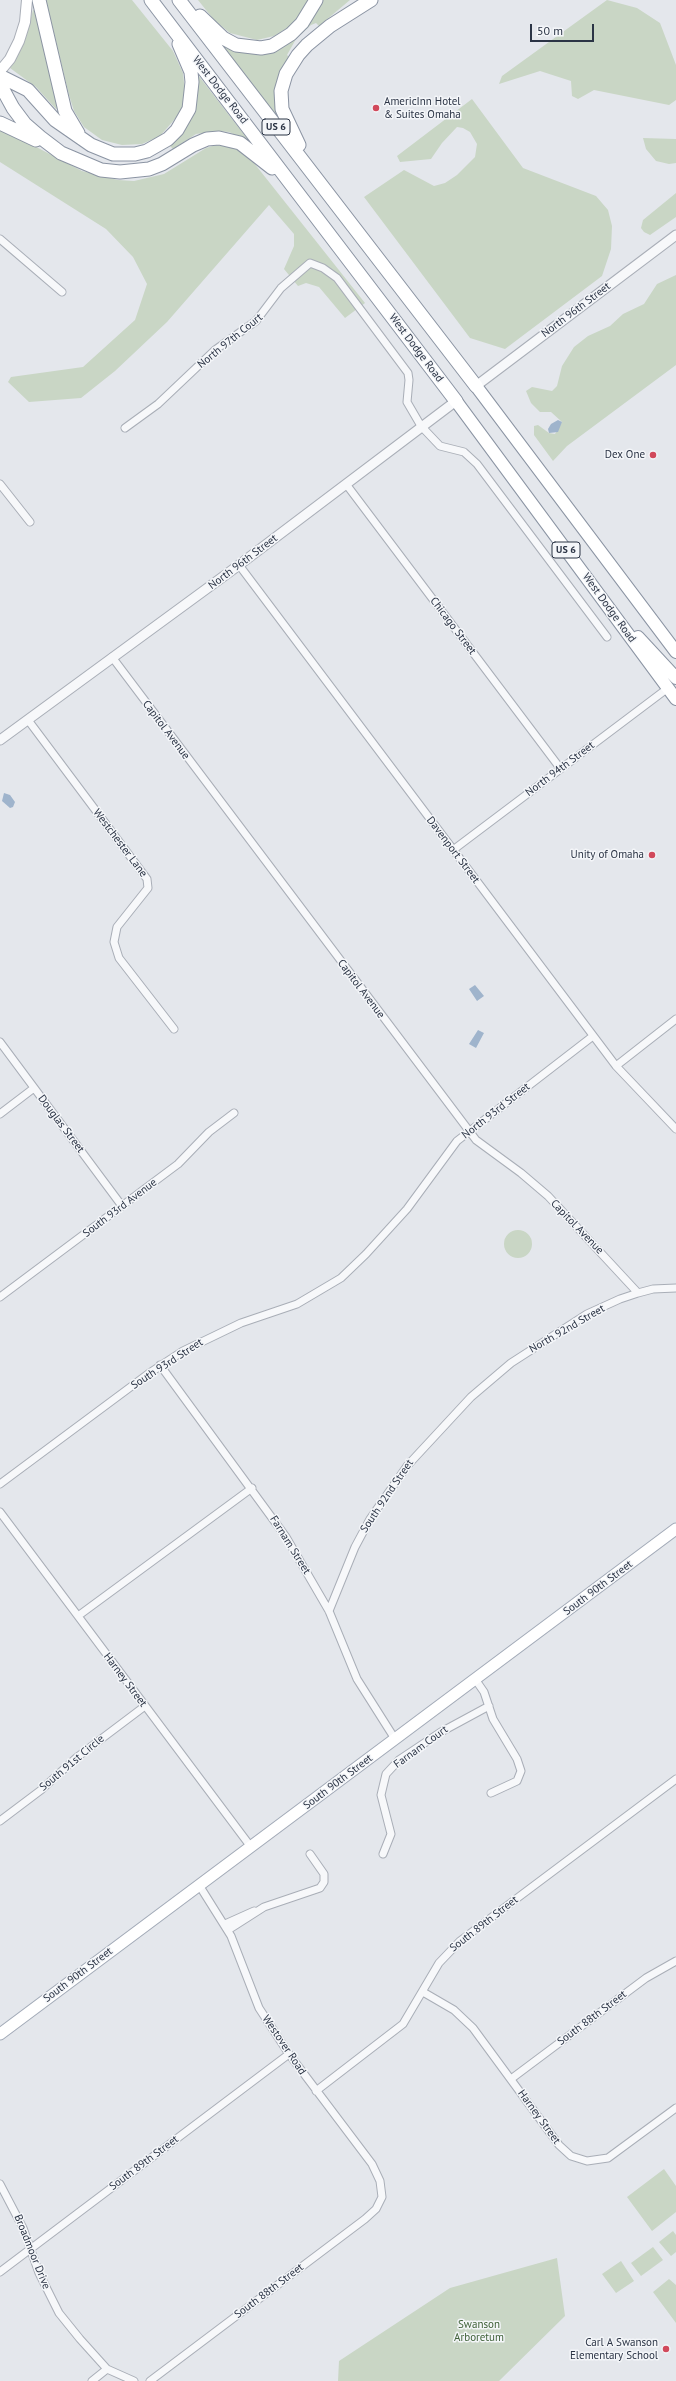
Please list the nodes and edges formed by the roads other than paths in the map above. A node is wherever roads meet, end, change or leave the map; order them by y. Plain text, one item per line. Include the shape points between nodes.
1 (27, 0) edge
2 (39, 0) edge
3 (151, 0) edge
4 (179, 0) edge
5 (185, 0) edge
6 (358, 0) edge
7 (371, 0) edge
8 (313, 3) edge
9 (344, 15) joint
10 (169, 23) junction
11 (330, 26) junction
12 (0, 71) edge
13 (0, 76) edge
14 (0, 84) edge
15 (0, 123) edge
16 (91, 145) junction
17 (61, 153) junction
18 (318, 180) junction
19 (299, 193) junction
20 (676, 235) edge
21 (0, 238) edge
22 (62, 292) dead end
23 (476, 386) junction
24 (456, 401) junction
25 (421, 426) junction
26 (125, 428) dead end
27 (0, 484) edge
28 (346, 484) junction
29 (30, 522) dead end
30 (239, 565) junction
31 (618, 619) junction
32 (608, 637) dead end
33 (676, 652) edge
34 (112, 657) junction
35 (676, 678) edge
36 (668, 688) junction
37 (676, 700) edge
38 (28, 720) junction
39 (0, 740) edge
40 (560, 768) junction
41 (453, 850) junction
42 (676, 1020) edge
43 (174, 1029) dead end
44 (593, 1036) junction
45 (0, 1042) edge
46 (616, 1066) junction
47 (34, 1088) junction
48 (234, 1113) dead end
49 (0, 1114) edge
50 (676, 1129) edge
51 (468, 1132) junction
52 (122, 1206) junction
53 (366, 1254) joint
54 (676, 1288) edge
55 (638, 1293) junction
56 (0, 1296) edge
57 (160, 1365) junction
58 (471, 1397) joint
59 (0, 1484) edge
60 (252, 1488) junction
61 (0, 1512) edge
62 (676, 1529) edge
63 (329, 1611) junction
64 (78, 1616) junction
65 (475, 1679) junction
66 (145, 1706) junction
67 (489, 1706) junction
68 (395, 1739) junction
69 (676, 1779) edge
70 (491, 1793) dead end
71 (0, 1821) edge
72 (251, 1847) junction
73 (310, 1854) dead end
74 (383, 1854) dead end
75 (199, 1885) junction
76 (227, 1927) junction
77 (676, 1961) edge
78 (423, 1992) junction
79 (0, 2034) edge
80 (289, 2054) junction
81 (511, 2078) junction
82 (316, 2091) junction
83 (676, 2108) edge
84 (0, 2184) edge
85 (382, 2197) joint
86 (31, 2247) junction
87 (0, 2272) edge
88 (107, 2369) junction
89 (92, 2381) edge
90 (134, 2381) edge
91 (150, 2381) edge

1 - 12 main road via 25,22 19,41 10,59
2 - 16 highway via 65,110 75,129
3 - 10 highway, West Dodge Road / US 6
4 - 18 highway, West Dodge Road / US 6
5 - 8 highway via 223,38 249,48 266,47 283,40 302,23
6 - 9 highway
7 - 11 highway
9 - 11 highway
10 - 16 highway via 187,62 192,82 189,109 182,122 168,139 147,151 125,155 113,154
10 - 19 highway, West Dodge Road / US 6
11 - 18 highway via 298,55 286,74 282,91 285,117
13 - 16 highway via 28,90 55,120
14 - 17 highway via 25,124
15 - 17 highway
17 - 19 highway via 101,170 135,172 162,164 207,139 230,139 250,149
18 - 23 highway, West Dodge Road / US 6
19 - 24 highway, West Dodge Road / US 6
20 - 23 street, North 96th Street
21 - 22 street
23 - 33 highway, West Dodge Road / US 6
24 - 25 street, North 96th Street
24 - 31 highway, West Dodge Road / US 6
25 - 26 street, North 97th Court via 409,407 409,377 404,367 337,278 328,270 310,263 281,288 256,321 215,350 158,404
25 - 28 street, North 96th Street
25 - 32 street via 440,446 464,452 477,464
27 - 29 street
28 - 30 street, North 96th Street
28 - 40 street, Chicago Street
30 - 34 street, North 96th Street
30 - 41 street, Davenport Street
31 - 35 highway
31 - 36 highway, West Dodge Road / US 6
34 - 38 street, North 96th Street
34 - 51 street, Capitol Avenue
36 - 37 highway, West Dodge Road / US 6
36 - 40 street, North 94th Street
38 - 39 street, North 96th Street
38 - 43 street, Westchester Lane via 147,879 148,888 117,927 114,942 119,958
40 - 41 street, North 94th Street
41 - 44 street, Davenport Street
42 - 46 street
44 - 46 street, Davenport Street
44 - 51 street, North 93rd Street
45 - 47 street, Douglas Street
46 - 50 street, Davenport Street
47 - 49 street
47 - 52 street, Douglas Street
48 - 52 street, South 93rd Avenue via 209,1132 178,1164
51 - 53 street, North 93rd Street via 457,1141 429,1181
51 - 55 street, Capitol Avenue via 548,1196
52 - 56 street, South 93rd Avenue
53 - 57 street, South 93rd Street via 341,1278 298,1304 210,1336
54 - 55 street, North 92nd Street via 653,1289
55 - 58 street, North 92nd Street via 620,1299 562,1329 511,1363
57 - 59 street, South 93rd Street
57 - 60 street, Farnam Street
58 - 63 street, South 92nd Street via 406,1466 370,1519 355,1547
60 - 63 street, Farnam Street via 286,1536
60 - 64 street
61 - 64 street, Harney Street
62 - 65 main road, South 90th Street
63 - 68 street, Farnam Street via 357,1679
64 - 66 street, Harney Street
65 - 67 street via 484,1692
65 - 68 main road, South 90th Street
66 - 71 street, South 91st Circle via 85,1751
66 - 72 street, Harney Street
67 - 70 street via 493,1719 522,1771 517,1781
67 - 74 street, Farnam Court via 440,1732 399,1760 386,1774 381,1795 391,1834
68 - 72 main road, South 90th Street
69 - 78 street, South 89th Street via 460,1941 439,1963
72 - 75 main road, South 90th Street
73 - 76 street via 324,1874 323,1885 317,1890 258,1910
75 - 76 street, Westover Road
75 - 79 main road, South 90th Street
76 - 80 street, Westover Road via 259,2008
77 - 81 street, South 88th Street via 645,1979
78 - 81 street, Harney Street via 464,2018
78 - 82 street, South 89th Street via 409,2016 396,2031
80 - 82 street, Westover Road
80 - 86 street, South 89th Street
81 - 83 street, Harney Street via 564,2150 571,2156 587,2161 608,2158
82 - 85 street, Westover Road via 372,2164 380,2181
84 - 86 street, Broadmoor Drive
85 - 91 street, South 88th Street via 376,2209 365,2219
86 - 87 street, South 89th Street
86 - 88 street, Broadmoor Drive via 39,2273 59,2313
88 - 89 street
88 - 90 street, Broadmoor Drive

